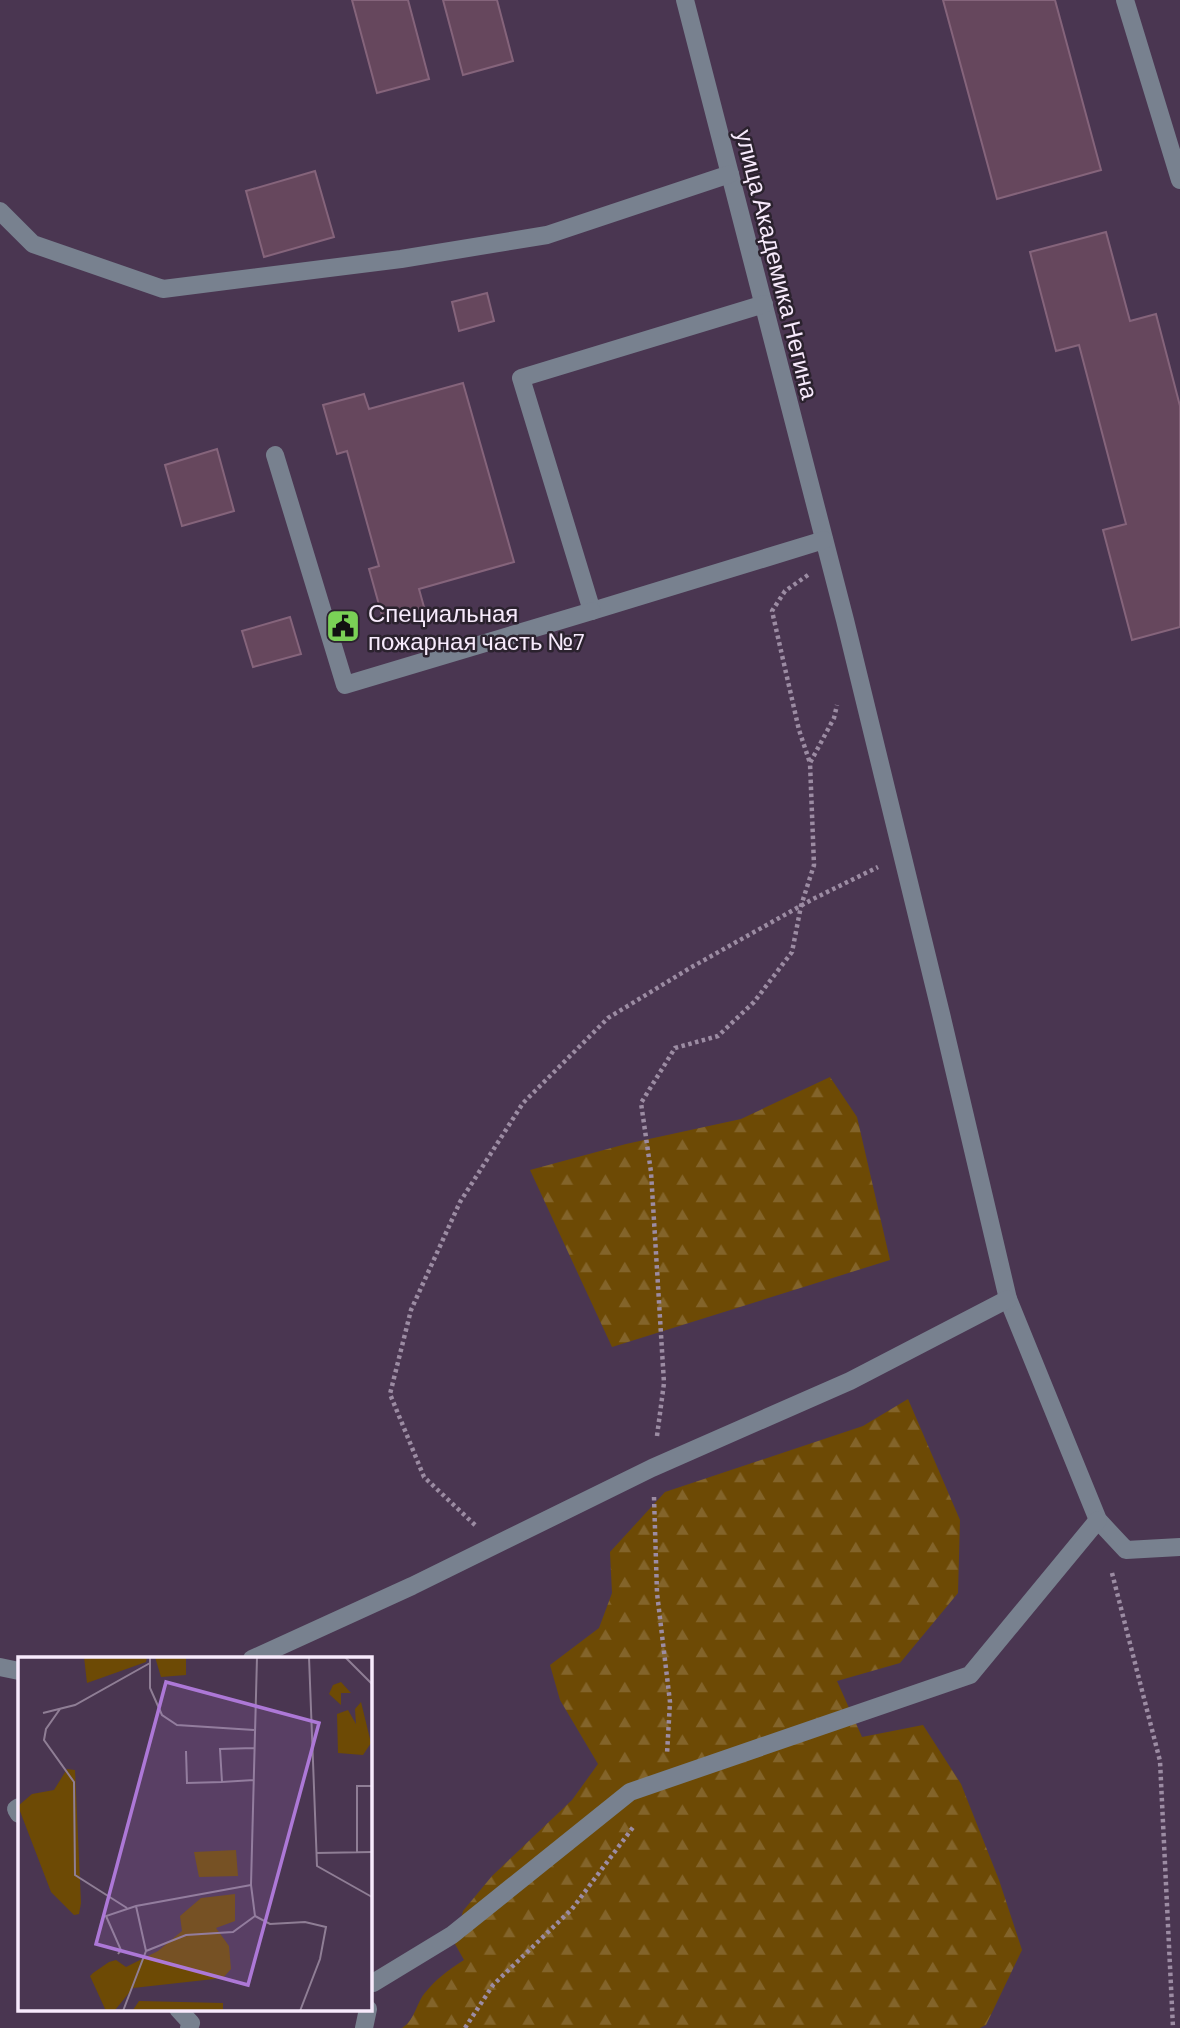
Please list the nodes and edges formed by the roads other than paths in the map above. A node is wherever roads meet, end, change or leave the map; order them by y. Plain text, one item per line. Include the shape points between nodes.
1 (685, 0) edge
2 (1125, 0) edge
3 (730, 174) junction
4 (1180, 180) edge
5 (0, 211) edge
6 (764, 304) junction
7 (275, 455) dead end
8 (824, 540) junction
9 (592, 611) junction
10 (1008, 1299) junction
11 (1098, 1520) junction
12 (1180, 1547) edge
13 (256, 1657) edge
14 (0, 1667) edge
15 (18, 1671) edge
16 (371, 1984) edge
17 (179, 2010) edge
18 (368, 2010) edge
19 (189, 2028) edge
20 (364, 2028) edge

1 - 3 lane, улица Академика Негина
2 - 4 lane
3 - 5 lane via 547,235 163,289 33,244
3 - 6 lane, улица Академика Негина
6 - 8 lane, улица Академика Негина
6 - 9 lane via 521,378
7 - 9 lane via 345,685
8 - 9 lane
8 - 10 lane, улица Академика Негина
10 - 11 lane, улица Академика Негина
10 - 13 lane via 850,1381 652,1468
11 - 12 lane via 1126,1550
11 - 16 lane via 970,1675 630,1792 452,1935
14 - 15 lane
17 - 19 lane via 191,2023
18 - 20 lane

